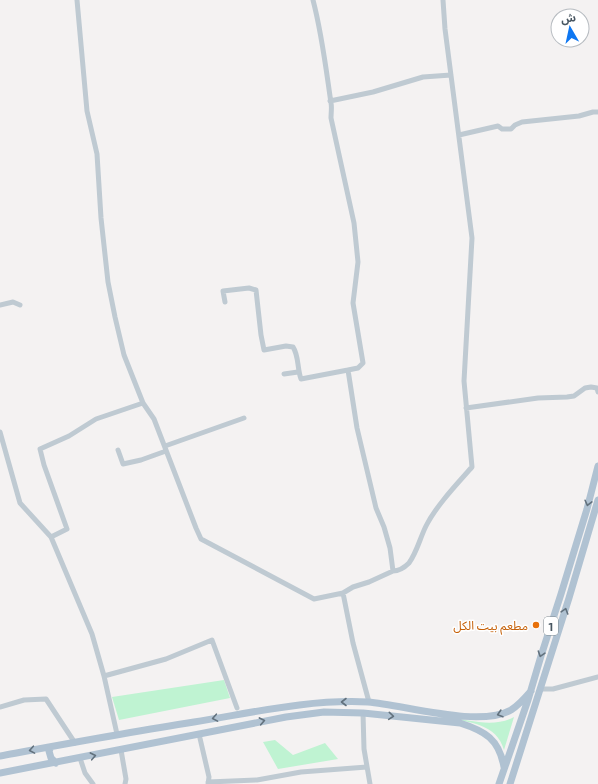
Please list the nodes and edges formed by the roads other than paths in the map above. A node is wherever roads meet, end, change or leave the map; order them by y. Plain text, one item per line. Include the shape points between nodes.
1 (77, 0) edge
2 (313, 0) edge
3 (443, 0) edge
4 (451, 75) junction
5 (330, 101) junction
6 (598, 112) edge
7 (458, 135) junction
8 (225, 302) dead end
9 (0, 305) edge
10 (20, 305) dead end
11 (348, 370) junction
12 (298, 372) junction
13 (284, 374) dead end
14 (598, 392) edge
15 (143, 403) junction
16 (466, 408) junction
17 (244, 418) dead end
18 (0, 432) edge
19 (165, 448) junction
20 (118, 450) dead end
21 (598, 466) edge
22 (598, 500) edge
23 (51, 537) junction
24 (393, 571) junction
25 (343, 593) junction
26 (561, 594) junction
27 (569, 598) junction
28 (104, 676) junction
29 (598, 677) edge
30 (541, 689) junction
31 (531, 691) junction
32 (369, 702) junction
33 (0, 707) edge
34 (237, 708) dead end
35 (363, 714) junction
36 (442, 717) junction
37 (178, 724) junction
38 (117, 734) junction
39 (199, 734) junction
40 (180, 738) junction
41 (75, 742) junction
42 (52, 747) junction
43 (121, 750) junction
44 (0, 756) edge
45 (80, 758) junction
46 (56, 763) junction
47 (504, 767) junction
48 (367, 768) junction
49 (0, 773) edge
50 (208, 783) edge
51 (93, 784) edge
52 (125, 784) edge
53 (370, 784) edge
54 (498, 784) edge
55 (510, 784) edge

1 - 15 street via 87,111 97,154 108,282 124,355
2 - 5 street
3 - 4 street
4 - 5 street via 423,77
4 - 7 street
5 - 11 street via 331,118 354,223 358,262 353,303 363,363 358,368
6 - 7 street via 522,122 511,129 502,129 498,126
7 - 16 street via 472,238 464,381
8 - 12 street via 223,291 249,288 256,290 264,350 293,347 296,351
9 - 10 street via 12,302
11 - 12 street via 301,379
11 - 24 street via 357,428 376,508 390,548
12 - 13 street
14 - 16 street via 597,388 592,387 585,388 574,396
15 - 19 street via 154,419
15 - 23 street via 96,419 69,436 40,449 67,529
16 - 24 street via 472,467 426,525 408,563 399,571
17 - 19 street
18 - 23 street via 20,503
19 - 20 street via 142,460 122,464
19 - 25 street via 201,539 314,599
21 -> 26 main road, 1
22 - 27 main road, 1
23 - 28 street via 92,634
24 - 25 street
25 - 32 street
26 - 27 main road
26 -> 31 main road, 1
30 -> 27 main road, 1
28 - 34 street via 166,659 212,640
28 - 38 street
29 - 30 street via 552,689
30 - 55 main road, 1
31 -> 36 main road via 512,710 499,715
31 - 47 main road, 1
32 - 36 main road
32 -> 37 main road via 332,702 270,708
33 - 41 street via 24,700 46,699
35 -> 36 main road
39 -> 35 main road via 324,712
35 - 48 street
36 - 47 main road via 486,734 498,746
37 - 38 main road
37 - 40 main road
38 - 41 main road
39 - 40 main road
39 - 50 street via 209,777
40 - 43 main road
41 - 42 main road
42 -> 44 main road
42 - 46 main road via 49,751
45 -> 43 main road
43 - 52 street
45 - 46 main road
45 - 51 street via 84,773
46 - 49 main road
47 - 54 main road, 1
48 - 50 street via 302,772 257,780
48 - 53 street

